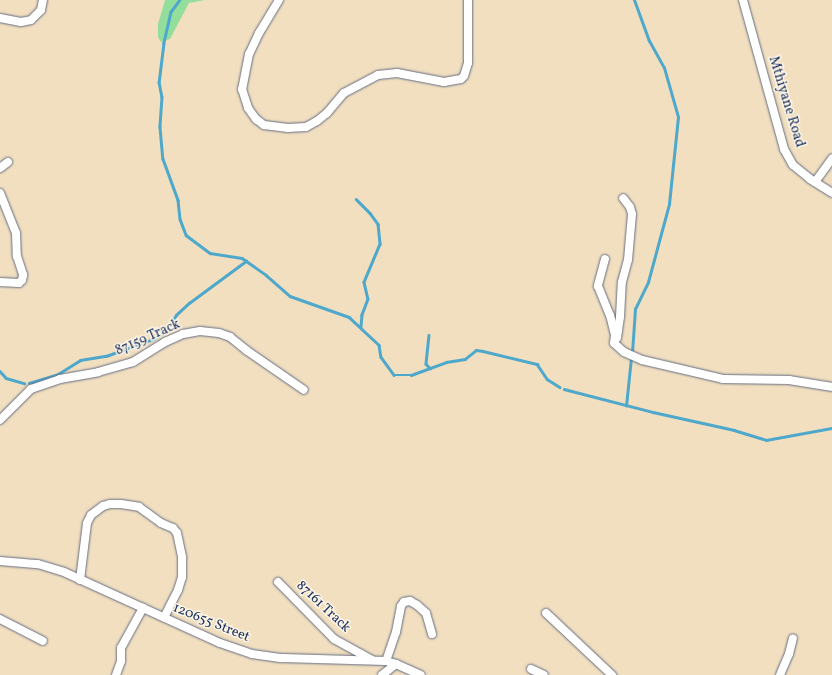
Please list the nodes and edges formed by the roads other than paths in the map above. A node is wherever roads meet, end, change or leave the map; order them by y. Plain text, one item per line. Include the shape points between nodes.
1 (43, 0) edge
2 (279, 0) edge
3 (468, 0) edge
4 (743, 0) edge
5 (0, 18) edge
6 (832, 159) edge
7 (8, 162) dead end
8 (0, 168) edge
9 (814, 182) junction
10 (0, 193) edge
11 (832, 193) edge
12 (623, 198) dead end
13 (605, 260) dead end
14 (0, 282) edge
15 (616, 345) junction
16 (832, 387) edge
17 (304, 390) dead end
18 (0, 420) edge
19 (0, 561) edge
20 (80, 580) junction
21 (278, 582) dead end
22 (143, 608) junction
23 (546, 613) dead end
24 (164, 618) junction
25 (0, 619) edge
26 (432, 634) dead end
27 (793, 638) dead end
28 (43, 640) dead end
29 (373, 660) junction
30 (386, 661) junction
31 (396, 664) junction
32 (531, 669) dead end
33 (116, 675) edge
34 (382, 675) edge
35 (421, 675) edge
36 (544, 675) edge
37 (612, 675) edge
38 (780, 675) edge

1 - 5 street via 41,10 31,20 21,22
2 - 3 street via 249,54 242,89 248,108 256,119 269,126 288,128 306,127 317,121 344,93 378,75 397,73 444,82 461,79 468,63
4 - 9 street, Mthiyane Road via 784,149 793,165
6 - 9 street
7 - 8 street
9 - 11 street, Mthiyane Road
10 - 14 street via 16,233 17,256 23,274 19,283
12 - 15 street via 632,214
13 - 15 street via 598,286 610,315
15 - 16 street via 624,352 642,360 723,379 789,380
17 - 18 street, 87159 Track via 230,337 219,333 200,332 183,334 165,342 133,362 60,379 31,389
19 - 20 street, 120655 Street via 47,565
20 - 22 street, 120655 Street
20 - 24 street via 87,523 91,515 110,504 139,507 177,533 182,557 182,577
21 - 29 street, 87161 Track via 334,639
22 - 24 street, 120655 Street
22 - 33 street via 120,648 121,661
23 - 37 street
24 - 29 street, 120655 Street via 252,654 282,658
25 - 28 street
26 - 30 street via 426,613 413,602 404,602
27 - 38 street
29 - 30 street, 120655 Street
30 - 31 street, 120655 Street
31 - 34 street
31 - 35 street, 120655 Street
32 - 36 street

